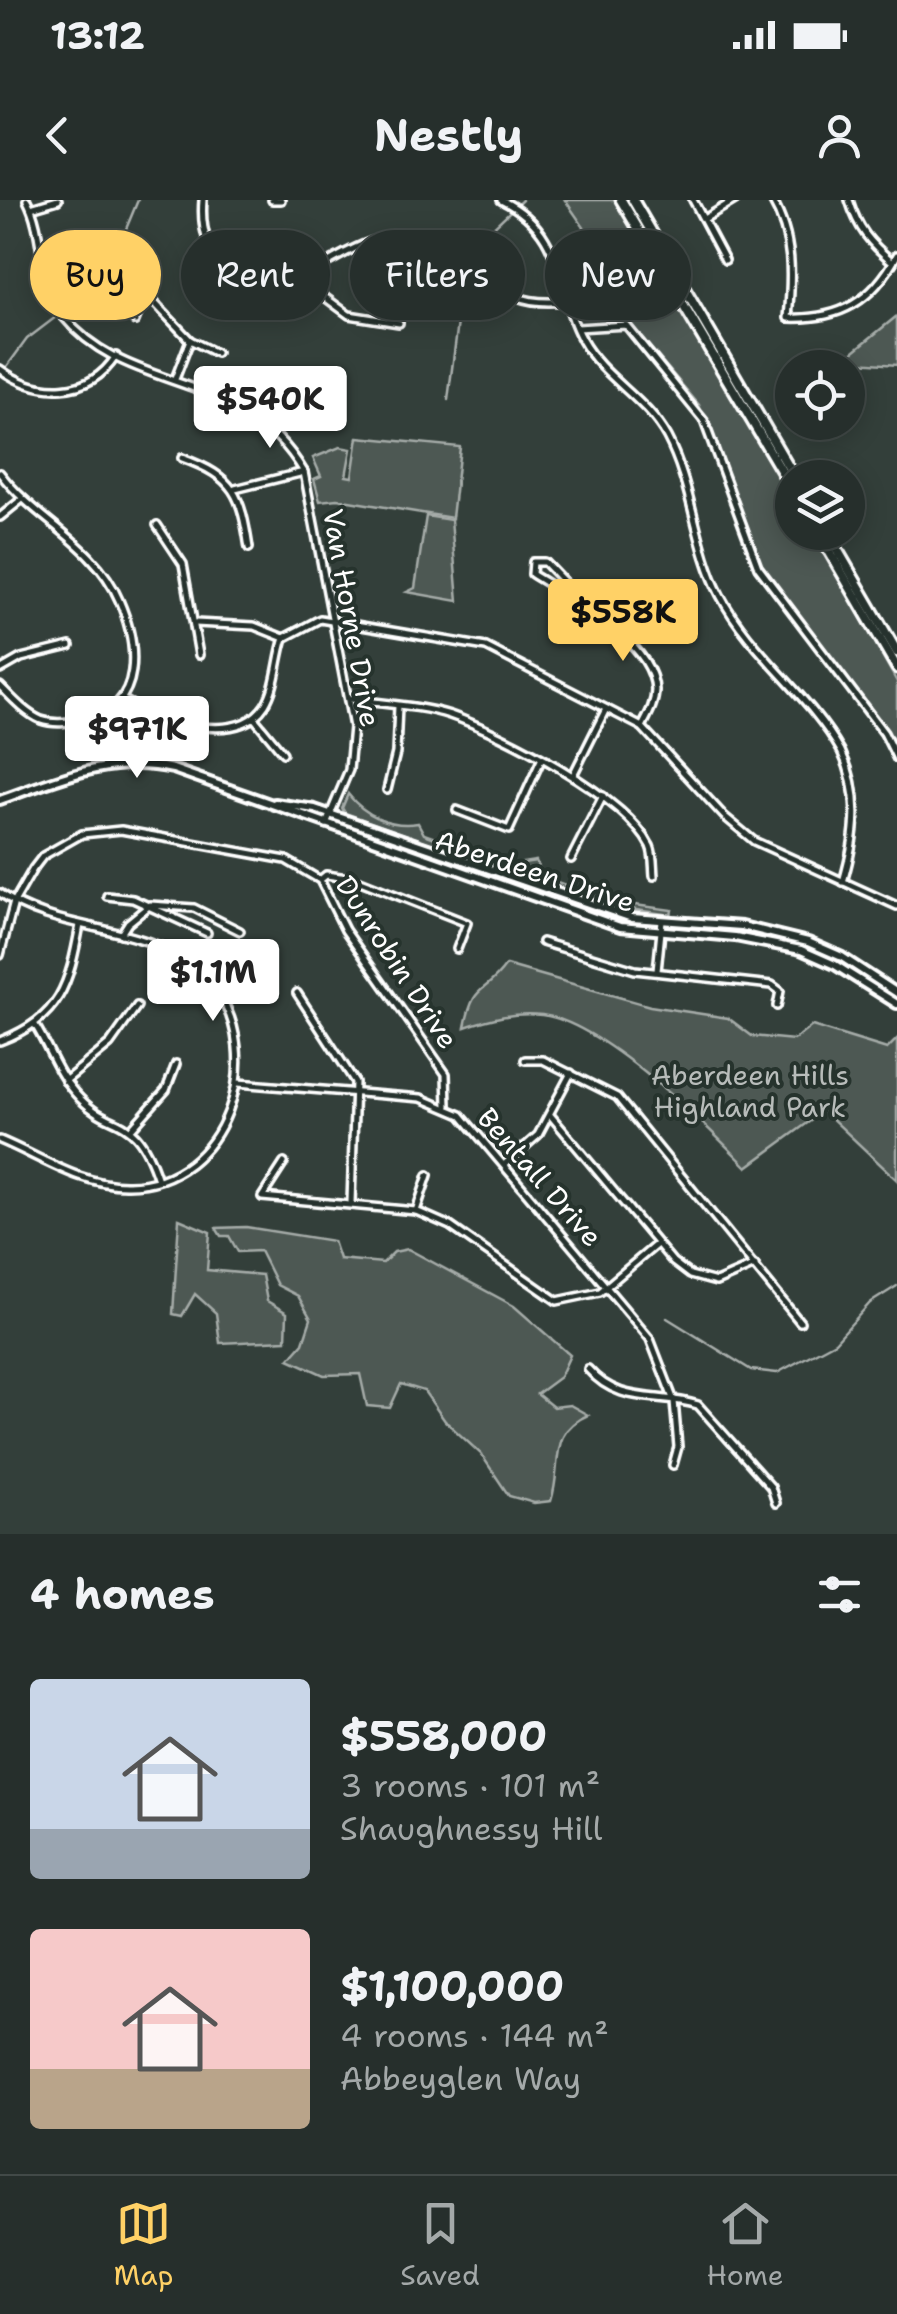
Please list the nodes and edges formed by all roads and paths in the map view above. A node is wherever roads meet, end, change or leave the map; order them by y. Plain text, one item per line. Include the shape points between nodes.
1 (27, 200) edge
2 (58, 200) edge
3 (203, 200) edge
4 (272, 200) edge
5 (282, 200) edge
6 (501, 200) edge
7 (621, 200) edge
8 (633, 200) edge
9 (693, 200) edge
10 (735, 200) edge
11 (772, 200) edge
12 (848, 200) edge
13 (32, 208) junction
14 (704, 219) junction
15 (204, 230) edge
16 (545, 240) edge
17 (895, 258) edge
18 (725, 260) dead end
19 (330, 262) edge
20 (545, 300) edge
21 (330, 301) edge
22 (161, 310) edge
23 (575, 320) edge
24 (399, 323) dead end
25 (577, 328) junction
26 (190, 340) junction
27 (216, 353) dead end
28 (116, 356) junction
29 (0, 369) edge
30 (175, 380) junction
31 (182, 458) dead end
32 (775, 460) edge
33 (785, 460) edge
34 (304, 472) junction
35 (0, 473) edge
36 (235, 489) junction
37 (21, 500) junction
38 (0, 517) edge
39 (157, 525) dead end
40 (249, 548) dead end
41 (828, 550) edge
42 (838, 550) edge
43 (589, 608) junction
44 (336, 621) junction
45 (194, 623) junction
46 (284, 638) junction
47 (70, 646) dead end
48 (897, 652) edge
49 (200, 656) dead end
50 (897, 668) edge
51 (0, 670) edge
52 (0, 686) edge
53 (350, 699) junction
54 (123, 700) junction
55 (398, 706) junction
56 (606, 708) junction
57 (254, 718) junction
58 (642, 727) junction
59 (283, 754) dead end
60 (897, 759) edge
61 (541, 760) junction
62 (573, 775) junction
63 (387, 790) dead end
64 (603, 796) junction
65 (0, 800) edge
66 (274, 803) junction
67 (457, 810) dead end
68 (332, 815) junction
69 (326, 824) junction
70 (571, 859) dead end
71 (654, 876) dead end
72 (320, 880) junction
73 (842, 883) junction
74 (0, 893) edge
75 (107, 896) dead end
76 (14, 902) junction
77 (150, 906) junction
78 (897, 906) edge
79 (662, 922) junction
80 (81, 923) junction
81 (240, 931) dead end
82 (207, 932) dead end
83 (662, 932) junction
84 (121, 934) junction
85 (542, 942) dead end
86 (458, 948) dead end
87 (0, 955) edge
88 (657, 971) junction
89 (297, 992) dead end
90 (897, 992) edge
91 (897, 1004) edge
92 (137, 1006) dead end
93 (777, 1006) dead end
94 (35, 1025) junction
95 (0, 1041) edge
96 (526, 1060) dead end
97 (176, 1064) dead end
98 (571, 1073) junction
99 (65, 1080) junction
100 (238, 1083) junction
101 (356, 1094) junction
102 (447, 1106) junction
103 (551, 1116) junction
104 (132, 1128) junction
105 (0, 1140) edge
106 (284, 1163) dead end
107 (505, 1164) junction
108 (428, 1175) dead end
109 (158, 1180) junction
110 (351, 1204) junction
111 (416, 1211) junction
112 (658, 1244) junction
113 (756, 1265) junction
114 (608, 1286) junction
115 (800, 1322) dead end
116 (588, 1368) dead end
117 (674, 1401) junction
118 (673, 1465) dead end
119 (776, 1503) dead end

1 - 13 street, Van Horne Drive
2 - 13 street
3 - 15 street
4 - 5 street
6 - 16 street
7 - 32 main road
8 - 33 main road
9 - 14 street
10 - 14 street
11 - 17 street via 789,246 788,318 814,319 853,307 883,280
12 - 17 street via 868,241
13 - 28 street, Van Horne Drive via 45,281 58,310 89,341
14 - 18 street
19 - 20 street via 387,237 430,246 520,301
21 - 24 street via 350,315
22 - 26 street
23 - 25 street
25 - 60 street via 626,325 686,394 710,432 758,567
25 - 73 street via 590,352 667,437 719,594 822,722 849,768 855,835
26 - 27 street
26 - 30 street
28 - 29 street via 104,374 78,388 27,385
28 - 30 street, Van Horne Drive
30 - 34 street, Van Horne Drive via 259,418 288,444
31 - 36 street
34 - 36 street
34 - 44 street, Van Horne Drive
35 - 37 street
36 - 40 street
37 - 38 street
37 - 54 street via 87,552 119,600 133,660
39 - 45 street via 182,564
41 - 50 main road
42 - 48 main road
43 - 43 street via 544,562 533,562 535,576
43 - 58 street via 651,674 654,704
44 - 46 street via 308,622
44 - 53 street, Van Horne Drive
44 - 56 street via 486,647
45 - 46 street via 254,626
45 - 49 street
46 - 57 street via 267,702
47 - 51 street
52 - 54 street via 26,710 58,723 100,716
53 - 55 street
53 - 68 street, Van Horne Drive via 353,751
54 - 57 street via 214,728
55 - 61 street via 454,717
55 - 63 street
56 - 58 street
56 - 62 street
57 - 59 street
58 - 73 street via 754,841
61 - 62 street
61 - 67 street via 509,830
62 - 64 street
64 - 70 street
64 - 71 street via 652,849
65 - 66 main road, Aberdeen Drive via 89,768 133,763 174,768
66 - 68 main road, Aberdeen Drive
66 - 69 main road, Aberdeen Drive
68 - 69 street, Van Horne Drive
68 - 79 main road, Aberdeen Drive via 595,907
69 - 83 main road, Aberdeen Drive via 573,913
72 - 76 street, Dunrobin Drive via 286,860 102,829 43,856
72 - 86 street via 355,880 467,923
72 - 102 street, Dunrobin Drive via 345,930 446,1074
73 - 78 street
74 - 76 street
75 - 77 street
76 - 80 street
76 - 87 street, Dunrobin Drive
77 - 81 street via 194,908
77 - 82 street
77 - 84 street
79 - 83 street
79 - 90 main road, Aberdeen Drive via 742,926 808,942
80 - 84 street
80 - 94 street via 66,988
83 - 88 street
83 - 91 main road, Aberdeen Drive via 800,950
84 - 100 street via 177,954 212,985 237,1041
85 - 88 street
88 - 93 street via 772,985 780,991
89 - 101 street via 350,1069
92 - 99 street via 110,1044
94 - 95 street
94 - 99 street
96 - 98 street
97 - 104 street via 159,1100
98 - 103 street
98 - 113 street via 617,1098
99 - 104 street via 92,1108
100 - 101 street, Bentall Drive
100 - 109 street via 210,1146
101 - 102 street, Bentall Drive
101 - 110 street
102 - 107 street, Bentall Drive
103 - 107 street
103 - 112 street
104 - 109 street
105 - 109 street via 106,1185
106 - 110 street via 262,1197
107 - 114 street, Bentall Drive
108 - 111 street
110 - 111 street
111 - 114 street via 450,1226 558,1301 586,1298
112 - 113 street via 681,1270 703,1280 729,1280
112 - 114 street
113 - 115 street
114 - 117 street, Bentall Drive via 650,1339
116 - 117 street via 630,1396
117 - 118 street, Bentall Drive
117 - 119 street via 706,1412 772,1487

